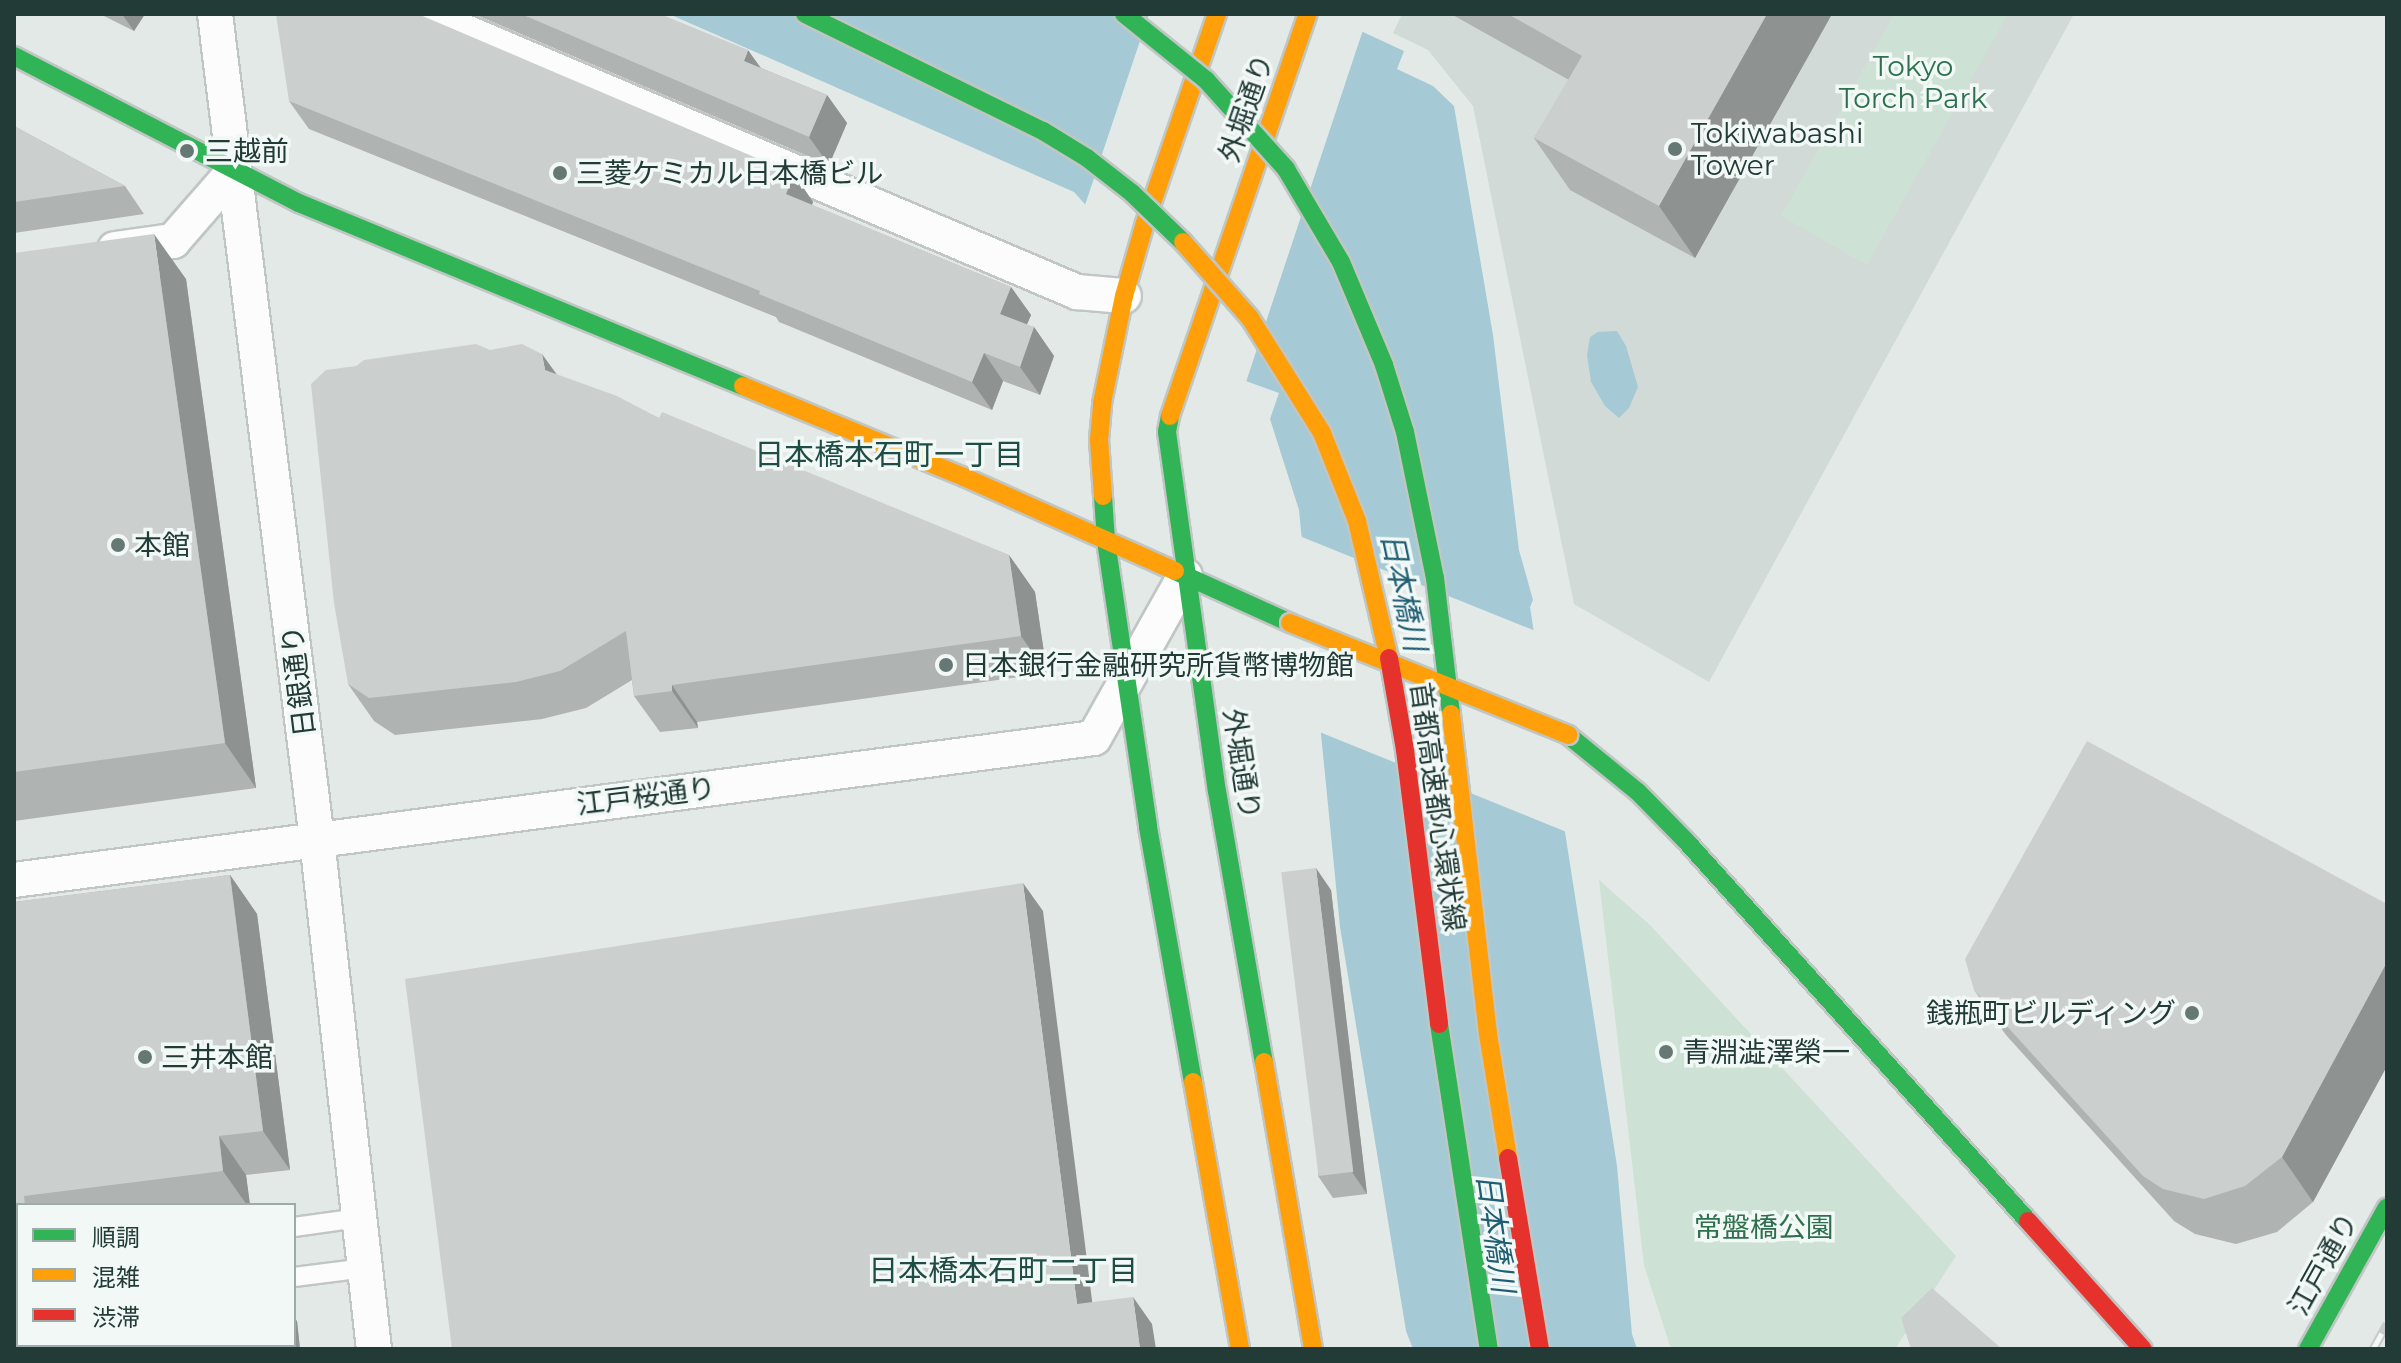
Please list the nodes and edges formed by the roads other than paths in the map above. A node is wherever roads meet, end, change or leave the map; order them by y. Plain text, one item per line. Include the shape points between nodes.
1 (215, 14) edge
2 (423, 14) edge
3 (805, 14) edge
4 (1124, 14) edge
5 (1217, 14) edge
6 (1308, 14) edge
7 (14, 56) edge
8 (234, 171) junction
9 (86, 254) edge
10 (1124, 296) junction
11 (1106, 541) junction
12 (1185, 576) junction
13 (1125, 682) junction
14 (317, 840) junction
15 (14, 880) edge
16 (2387, 1207) edge
17 (359, 1218) junction
18 (296, 1227) edge
19 (365, 1268) junction
20 (296, 1277) edge
21 (374, 1349) edge
22 (1240, 1349) edge
23 (1313, 1349) edge
24 (1489, 1349) edge
25 (1540, 1349) edge
26 (2143, 1349) edge
27 (2308, 1349) edge

1 - 8 street, 日銀通り
2 - 10 street via 1077,292
3 - 24 main road, 首都高速都心環状線, bridge via 1043,131 1132,193 1198,256 1250,318 1322,433 1357,521 1385,632 1448,1097
4 - 25 main road, 首都高速都心環状線, bridge via 1206,80 1286,169 1365,313 1405,432 1435,578 1488,1034
5 - 10 main road, 外堀通り, bridge
6 - 12 main road, 外堀通り, bridge via 1171,408 1167,432
7 - 8 main road
8 - 9 street via 173,241
8 - 11 main road via 299,203 964,477
8 - 14 street, 日銀通り
10 - 11 main road, 外堀通り via 1099,440
11 - 12 main road
11 - 13 main road, 外堀通り
12 - 13 street, 江戸桜通り
12 - 23 main road, 外堀通り
12 - 26 main road, bridge via 1568,735 1638,792 1686,841
13 - 14 street, 江戸桜通り via 1094,738
13 - 22 main road, 外堀通り
14 - 15 street, 江戸桜通り
14 - 17 street, 日銀通り
16 - 27 main road, 江戸通り
17 - 18 lane
17 - 19 street, 日銀通り
19 - 20 lane
19 - 21 street, 日銀通り

